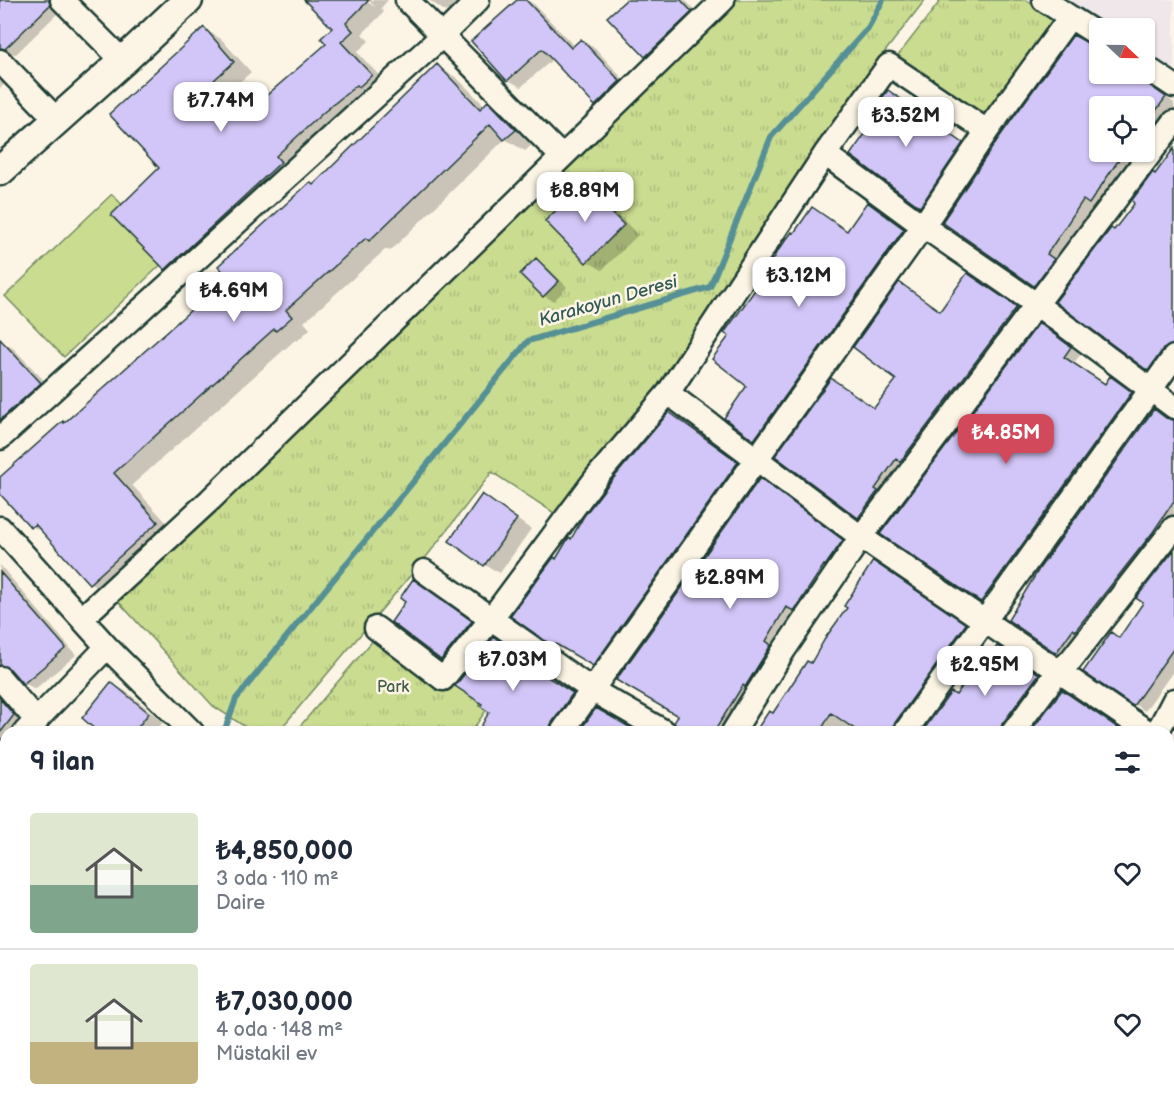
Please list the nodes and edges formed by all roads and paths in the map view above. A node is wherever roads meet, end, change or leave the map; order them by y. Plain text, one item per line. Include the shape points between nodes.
1 (62, 0) edge
2 (407, 0) edge
3 (478, 0) edge
4 (723, 0) edge
5 (1044, 0) edge
6 (175, 4) edge
7 (1070, 17) junction
8 (1089, 29) edge
9 (442, 36) junction
10 (123, 61) junction
11 (0, 62) edge
12 (1155, 73) edge
13 (1174, 86) edge
14 (56, 119) junction
15 (1174, 122) edge
16 (987, 131) junction
17 (825, 154) junction
18 (562, 157) junction
19 (0, 171) edge
20 (923, 226) junction
21 (1036, 304) junction
22 (1174, 357) edge
23 (1151, 390) junction
24 (668, 393) junction
25 (1174, 407) edge
26 (0, 438) edge
27 (757, 458) junction
28 (0, 528) edge
29 (1174, 528) edge
30 (861, 537) junction
31 (424, 571) dead end
32 (82, 618) junction
33 (491, 619) junction
34 (985, 621) junction
35 (376, 628) dead end
36 (107, 647) junction
37 (1058, 672) junction
38 (0, 678) edge
39 (592, 690) junction
40 (1174, 700) edge
41 (31, 726) edge
42 (186, 726) edge
43 (566, 726) edge
44 (655, 726) edge
45 (737, 726) edge
46 (908, 726) edge
47 (1018, 726) edge
48 (1151, 726) edge
49 (1162, 726) edge

1 - 10 street
2 - 9 street
3 - 9 street
4 - 18 street
5 - 7 street
6 - 10 main road
7 - 8 street
7 - 16 street
9 - 18 street
9 - 26 street
10 - 14 main road
11 - 14 street
12 - 13 street
14 - 19 main road
15 - 21 street
16 - 17 street via 889,65
16 - 20 street
17 - 20 street
17 - 24 street
18 - 32 street via 210,500
20 - 21 street
20 - 27 street
21 - 23 street
21 - 30 street
22 - 23 street
23 - 25 street
23 - 34 street
24 - 27 street
24 - 33 street via 596,478
27 - 30 street
27 - 39 street
28 - 32 street
29 - 37 street
30 - 34 street
30 - 45 street
31 - 33 street
32 - 36 street
33 - 35 street via 443,679
33 - 39 street
34 - 37 street
34 - 46 street
36 - 41 street
36 - 42 street
37 - 47 street
37 - 48 street
38 - 41 street
39 - 43 street
39 - 44 street
40 - 49 street

